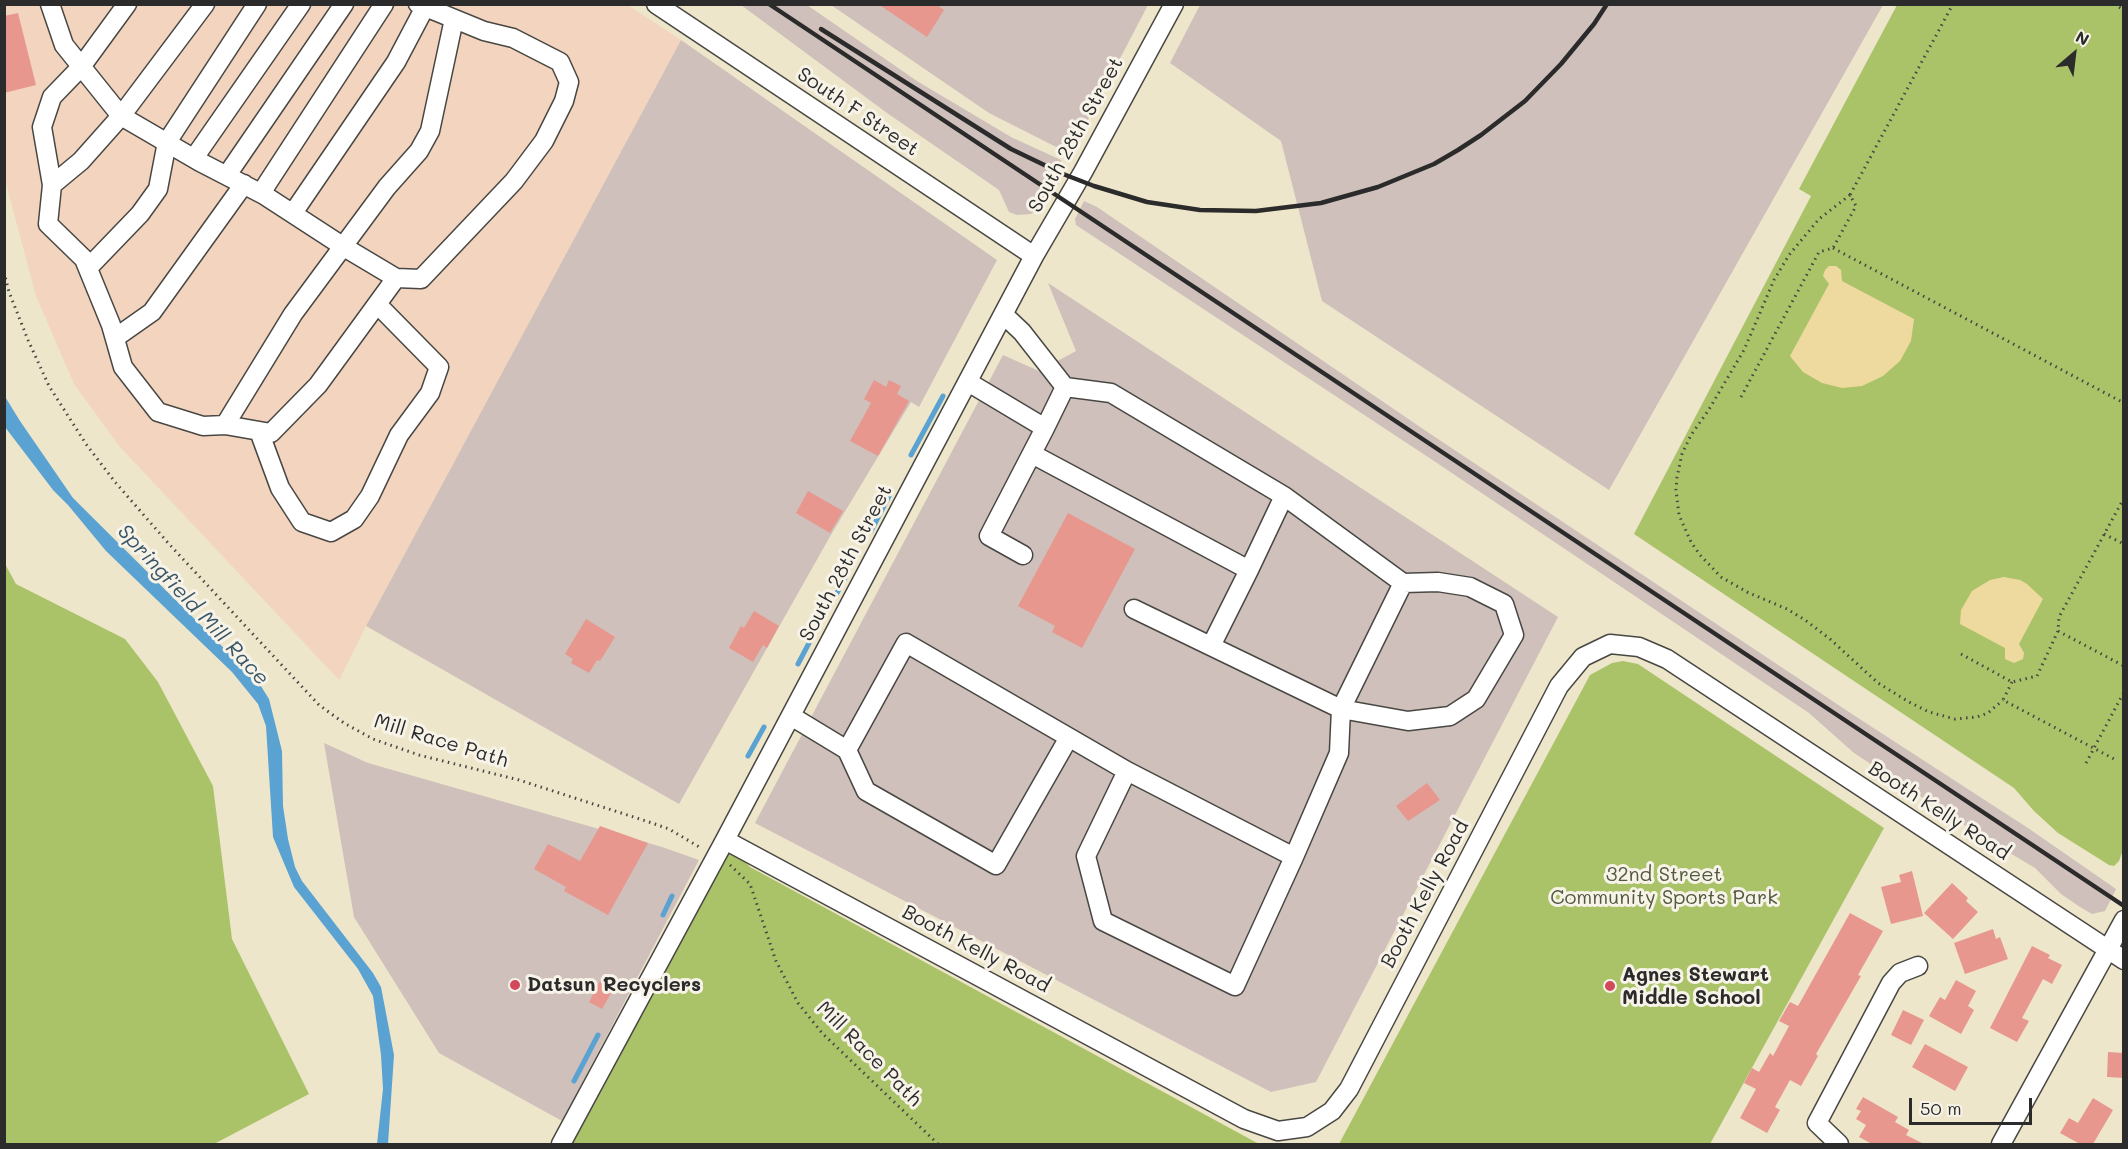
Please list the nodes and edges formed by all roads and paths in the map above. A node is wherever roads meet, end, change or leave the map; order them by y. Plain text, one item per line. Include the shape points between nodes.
1 (50, 4) edge
2 (127, 4) edge
3 (205, 4) edge
4 (257, 4) edge
5 (302, 4) edge
6 (344, 4) edge
7 (384, 4) edge
8 (656, 4) edge
9 (1174, 4) edge
10 (1953, 4) edge
11 (2114, 4) edge
12 (422, 6) edge
13 (2124, 10) edge
14 (454, 19) junction
15 (81, 67) junction
16 (122, 116) junction
17 (167, 142) junction
18 (194, 158) junction
19 (227, 176) junction
20 (244, 184) junction
21 (52, 185) junction
22 (261, 193) junction
23 (1850, 195) junction
24 (293, 213) junction
25 (344, 247) junction
26 (1833, 248) junction
27 (1034, 256) junction
28 (88, 268) junction
29 (4, 272) edge
30 (396, 278) junction
31 (377, 304) junction
32 (1004, 315) junction
33 (114, 338) junction
34 (968, 382) junction
35 (1065, 387) junction
36 (1742, 397) dead end
37 (2124, 403) edge
38 (225, 424) junction
39 (1045, 428) junction
40 (259, 431) junction
41 (1032, 454) junction
42 (1284, 496) junction
43 (2124, 498) edge
44 (2104, 534) junction
45 (2124, 544) edge
46 (1023, 555) dead end
47 (1249, 570) junction
48 (1403, 583) junction
49 (1134, 609) dead end
50 (2058, 631) junction
51 (1211, 646) junction
52 (1961, 654) dead end
53 (2124, 666) edge
54 (2012, 682) junction
55 (2124, 692) edge
56 (2003, 700) junction
57 (1341, 709) junction
58 (791, 716) junction
59 (1068, 739) junction
60 (2093, 749) junction
61 (847, 750) junction
62 (2116, 760) dead end
63 (2086, 763) dead end
64 (1126, 771) junction
65 (725, 840) junction
66 (715, 856) junction
67 (1294, 857) junction
68 (2124, 920) edge
69 (2107, 949) junction
70 (2124, 960) edge
71 (1918, 966) dead end
72 (561, 1144) edge
73 (938, 1144) edge
74 (1839, 1144) edge
75 (2001, 1144) edge

1 - 15 street via 64,45
2 - 15 street
3 - 16 street
4 - 17 street
5 - 18 street
6 - 19 street
7 - 22 street
8 - 27 street, South F Street
9 - 27 street, South 28th Street
10 - 23 path
11 - 13 path
12 - 14 street
12 - 24 street via 396,62
14 - 25 street via 430,131 419,151
14 - 30 street via 513,38 560,62 569,82 544,141 514,181 421,279
15 - 16 street
15 - 21 street via 52,98 42,127
16 - 17 street
16 - 21 street via 81,161
17 - 18 street
17 - 28 street via 158,189
18 - 19 street
19 - 20 street
20 - 22 street
20 - 33 street via 152,312
21 - 28 street via 48,224 84,259
22 - 24 street
23 - 26 path via 1856,206
23 - 56 path via 1807,231 1789,255 1744,350 1691,435 1682,454 1676,490 1679,515 1700,555 1721,577 1805,620 1878,683 1909,702 1955,719 1988,713
24 - 25 street
25 - 30 street
25 - 38 street via 293,314
26 - 36 path via 1819,252
26 - 37 path
27 - 32 street, South 28th Street
28 - 33 street
29 - 66 path, Mill Race Path via 32,349 86,444 169,544 319,705 373,739 649,822
30 - 31 street
31 - 40 street via 318,385 271,433
31 - 40 street via 439,367 430,393 399,435 370,496 354,519 331,532 302,522 280,489
32 - 34 street, South 28th Street
32 - 35 street
33 - 38 street via 123,367 158,412 203,426
34 - 39 street
34 - 58 street, South 28th Street
35 - 39 street
35 - 42 street via 1111,393
38 - 40 street
39 - 41 street
41 - 46 street via 989,536
41 - 47 street
42 - 47 street
42 - 48 street
43 - 44 path
44 - 45 path
44 - 50 path via 2059,616
47 - 51 street
48 - 57 street
48 - 57 street via 1438,582 1470,587 1504,604 1514,635 1476,699 1450,716 1408,721
49 - 51 street
50 - 53 path
50 - 54 path via 2037,676
51 - 57 street
52 - 54 path
54 - 56 path
55 - 60 path
56 - 60 path
57 - 67 street via 1339,753
58 - 61 street
58 - 65 street, South 28th Street
59 - 61 street via 906,643
59 - 61 street via 996,865 866,791
59 - 64 street
60 - 62 path
60 - 63 path
64 - 67 street
64 - 67 street via 1086,856 1103,921 1235,986
65 - 66 street, South 28th Street
65 - 69 street, Booth Kelly Road via 1244,1119 1278,1131 1307,1126 1332,1111 1349,1089 1559,686 1583,657 1610,644 1639,646 1667,658
66 - 72 street, South 28th Street
66 - 73 path, Mill Race Path via 750,884 776,961 798,1003 822,1033
68 - 69 street
69 - 70 street, Booth Kelly Road
69 - 75 street
71 - 74 street via 1900,973 1891,983 1817,1123

